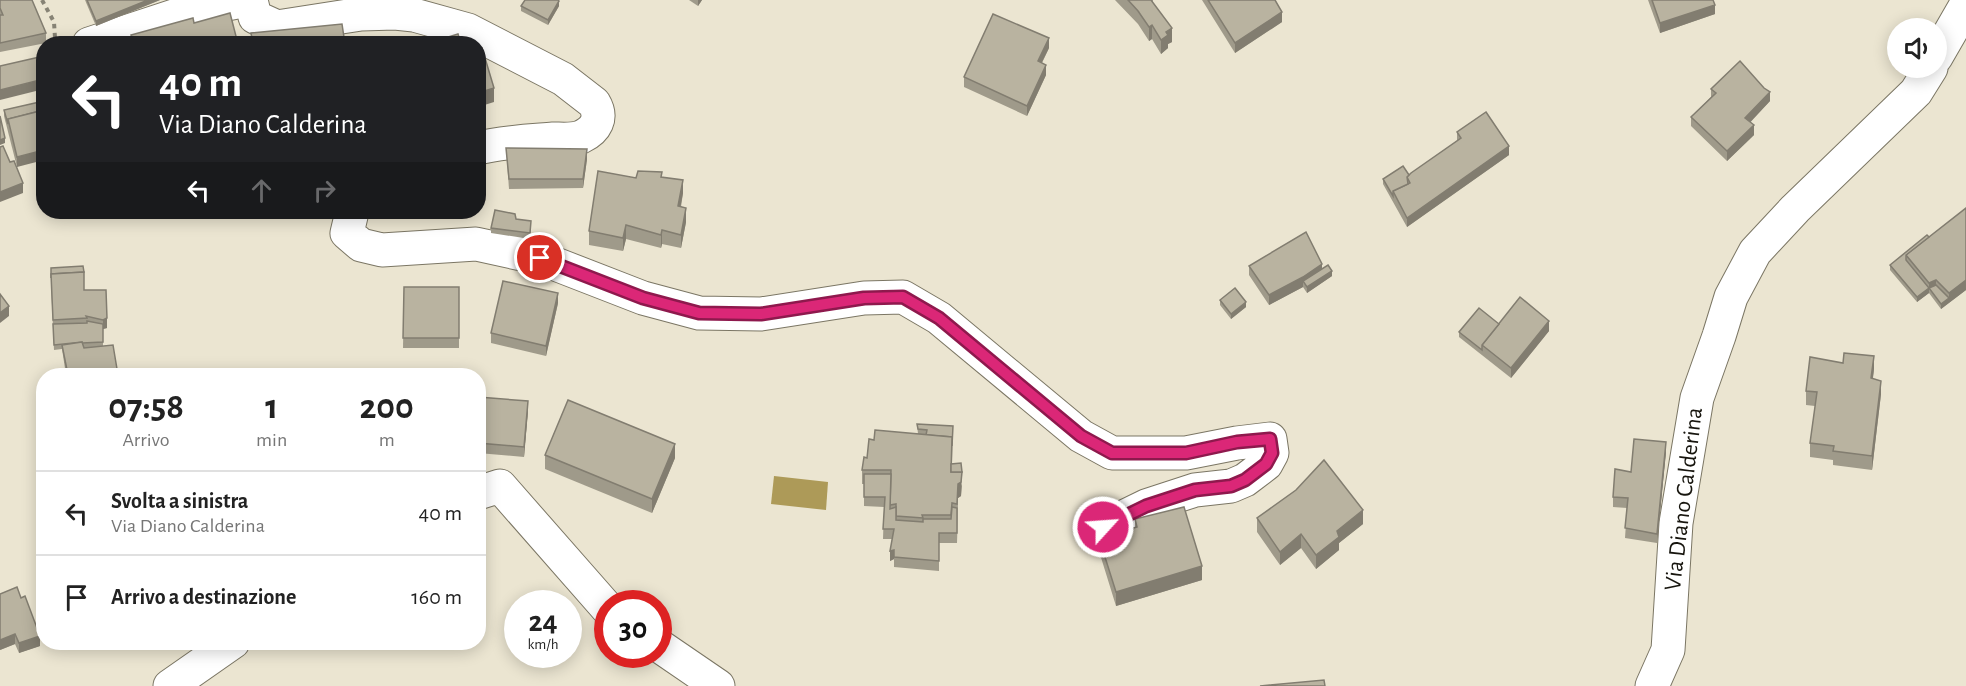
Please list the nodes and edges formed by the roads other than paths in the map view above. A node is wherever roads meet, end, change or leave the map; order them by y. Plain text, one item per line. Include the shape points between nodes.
1 (249, 0) edge
2 (1966, 5) edge
3 (113, 36) edge
4 (480, 36) edge
5 (1947, 38) edge
6 (486, 39) edge
7 (1925, 78) edge
8 (486, 146) edge
9 (350, 219) edge
10 (486, 490) edge
11 (1103, 527) dead end
12 (594, 593) edge
13 (222, 650) edge
14 (672, 655) edge
15 (170, 686) edge
16 (718, 686) edge
17 (1652, 686) edge

1 - 3 street via 186,12
1 - 4 street via 255,17 277,27 361,14 395,13 414,15
2 - 5 street
6 - 8 street via 563,79 594,103 599,121 580,137
7 - 17 street, Via Diano Calderina via 1916,92 1831,172 1755,252 1731,297 1697,398 1676,523 1668,650
9 - 11 street via 346,233 362,245 381,250 476,244 540,258 643,298 699,313 761,314 864,298 903,297 939,318 1081,436 1112,453 1186,453 1270,439 1272,453 1266,464 1245,480 1231,486 1195,490 1146,506
10 - 12 street via 500,486
13 - 15 street
14 - 16 street

